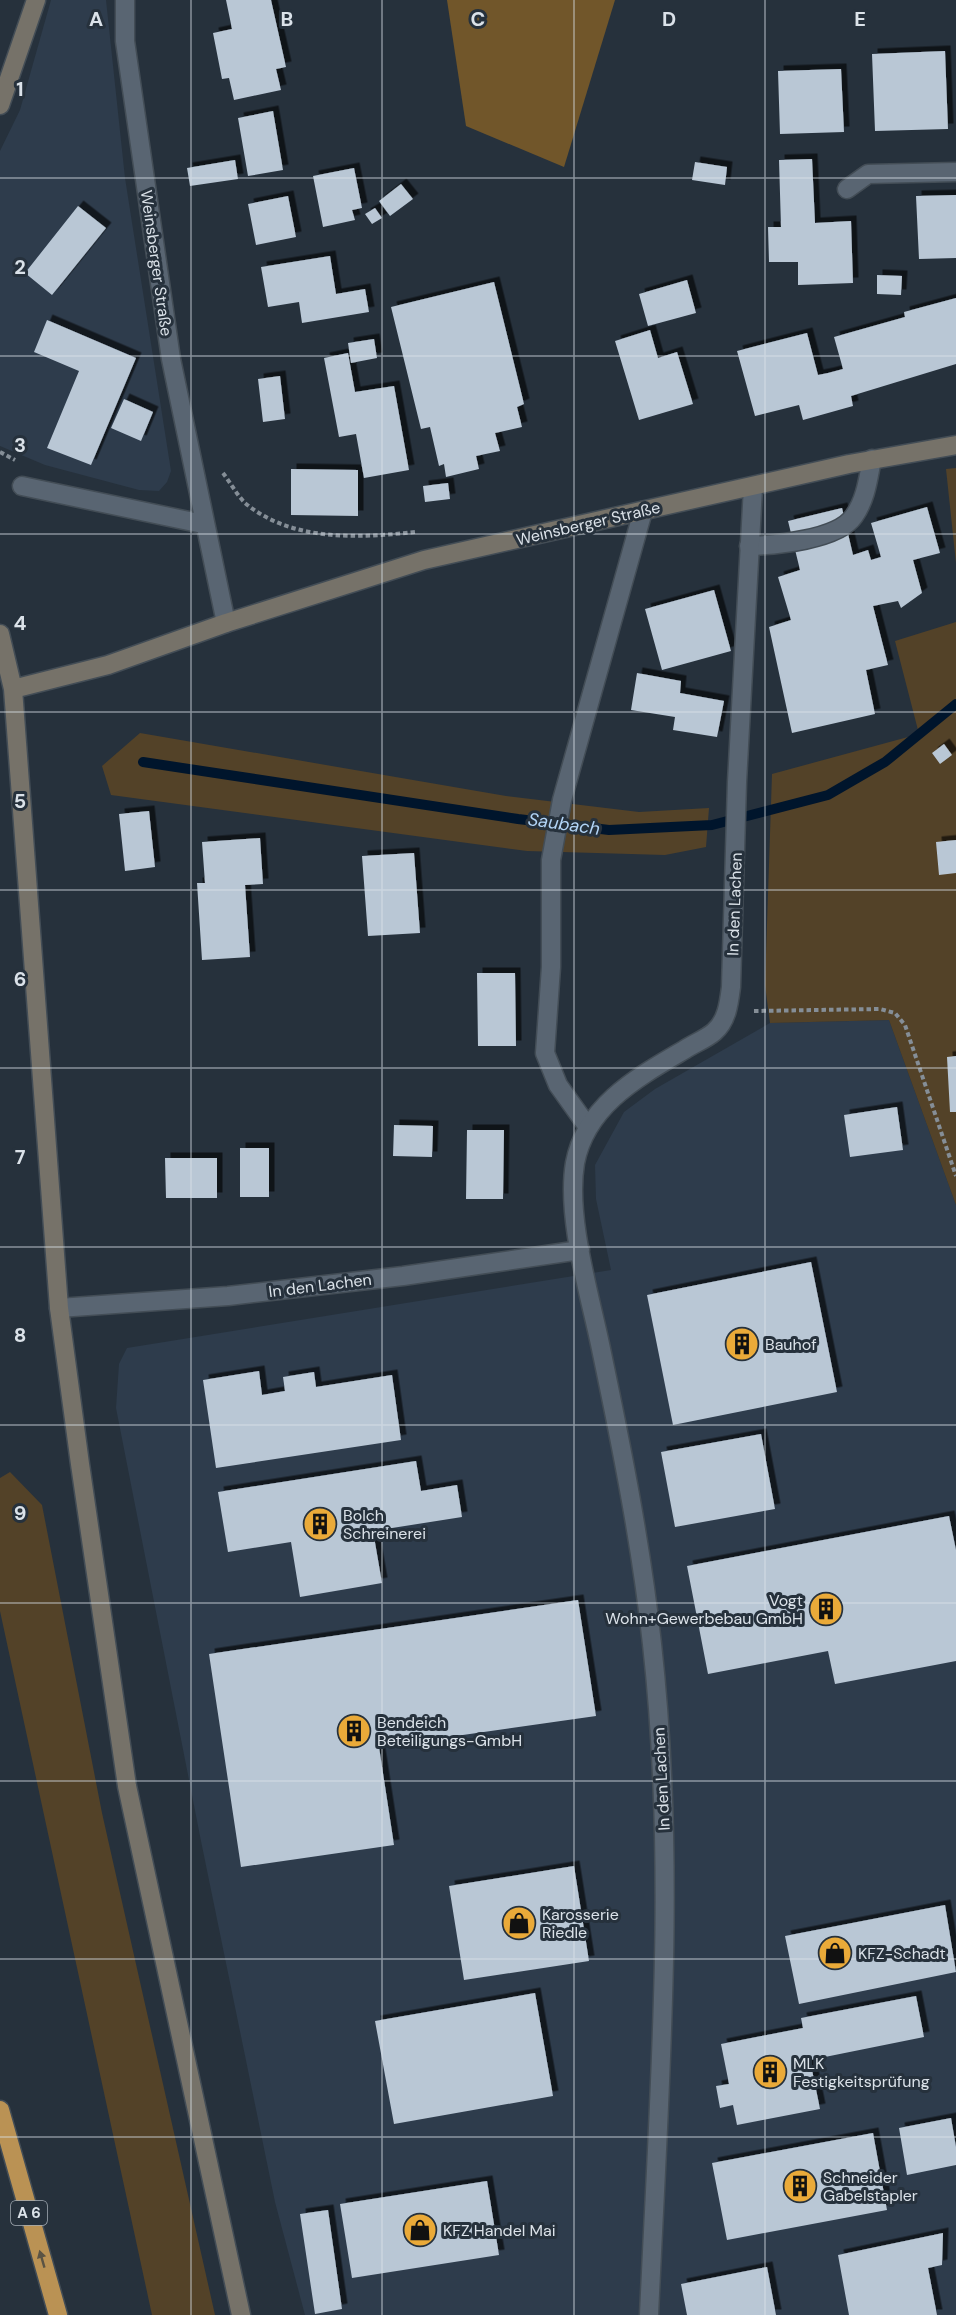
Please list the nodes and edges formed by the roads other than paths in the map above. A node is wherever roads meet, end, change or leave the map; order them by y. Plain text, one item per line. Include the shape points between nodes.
1 (36, 0) edge
2 (125, 0) edge
3 (0, 105) edge
4 (956, 172) edge
5 (847, 189) dead end
6 (956, 445) edge
7 (872, 459) junction
8 (22, 486) dead end
9 (753, 487) junction
10 (643, 511) junction
11 (204, 524) junction
12 (750, 546) junction
13 (226, 623) junction
14 (0, 634) edge
15 (13, 689) junction
16 (588, 1127) junction
17 (580, 1250) junction
18 (59, 1308) junction
19 (0, 2110) edge
20 (58, 2315) edge
21 (241, 2315) edge
22 (649, 2315) edge

1 - 3 street
2 - 11 street, Weinsberger Straße via 125,41 171,359
4 - 5 street via 868,174
6 - 7 street, Weinsberger Straße
7 - 9 street, Weinsberger Straße
7 - 12 street via 864,499 853,519 842,527 782,545
8 - 11 street
9 - 10 street, Weinsberger Straße
9 - 12 street, In den Lachen
10 - 13 street, Weinsberger Straße via 424,560
10 - 16 street via 562,800 552,860 545,1053 558,1085
11 - 13 street, Weinsberger Straße
12 - 16 street, In den Lachen via 728,1011 716,1031 640,1076 610,1099
13 - 15 street, Weinsberger Straße via 108,666
14 - 15 street
15 - 18 street
16 - 17 street, In den Lachen via 575,1163
17 - 18 street, In den Lachen via 239,1295
17 - 22 street, In den Lachen via 638,1532 664,1798 666,1980
18 - 21 street via 127,1786
20 -> 19 highway, A 6

